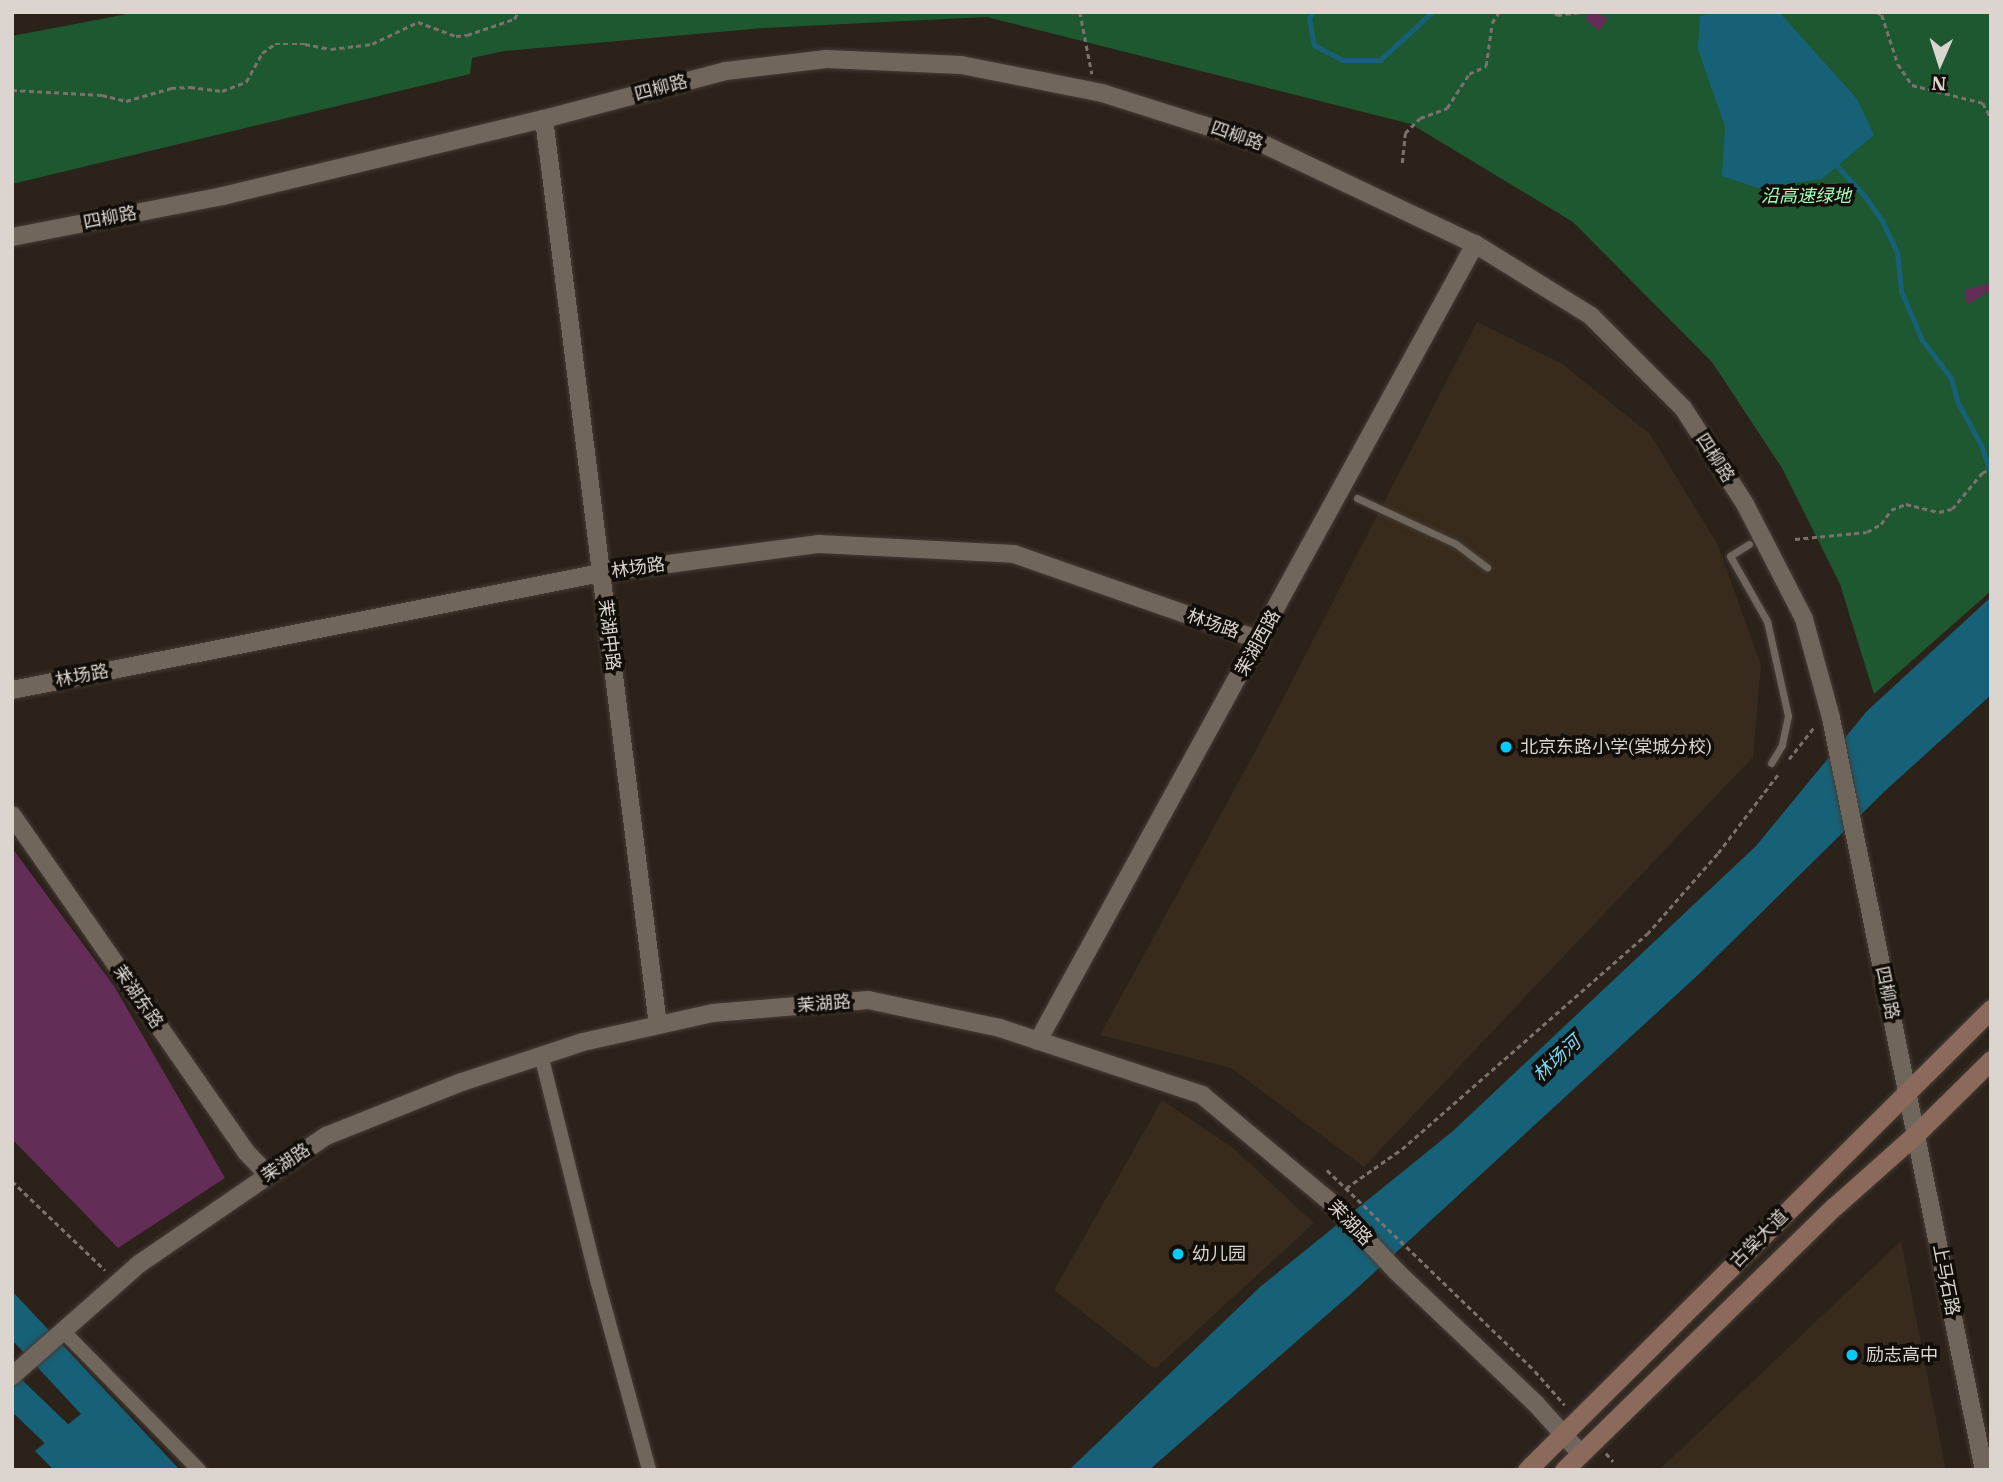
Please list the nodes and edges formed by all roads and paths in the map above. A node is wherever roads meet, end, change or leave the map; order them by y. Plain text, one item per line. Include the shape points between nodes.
1 (518, 12) edge
2 (1080, 12) edge
3 (1499, 12) edge
4 (1555, 12) edge
5 (1581, 12) edge
6 (1877, 12) edge
7 (12, 90) edge
8 (1093, 91) junction
9 (1991, 118) edge
10 (544, 119) junction
11 (1402, 163) dead end
12 (12, 237) edge
13 (1475, 244) junction
14 (1991, 468) edge
15 (1357, 498) dead end
16 (1795, 538) dead end
17 (1748, 544) dead end
18 (1487, 567) dead end
19 (601, 573) junction
20 (1260, 640) junction
21 (12, 690) edge
22 (1829, 713) junction
23 (1788, 761) dead end
24 (1771, 763) dead end
25 (1780, 771) dead end
26 (12, 815) edge
27 (1991, 1009) edge
28 (658, 1025) junction
29 (1038, 1041) junction
30 (541, 1055) junction
31 (1991, 1060) edge
32 (1908, 1089) junction
33 (1917, 1133) junction
34 (1327, 1170) dead end
35 (268, 1175) junction
36 (12, 1181) edge
37 (1346, 1188) junction
38 (105, 1270) dead end
39 (62, 1330) junction
40 (12, 1376) edge
41 (1570, 1411) dead end
42 (1563, 1435) junction
43 (1604, 1451) dead end
44 (1581, 1454) junction
45 (1613, 1461) dead end
46 (199, 1470) edge
47 (649, 1470) edge
48 (1527, 1470) edge
49 (1564, 1470) edge
50 (1984, 1470) edge

1 - 7 path via 514,19 467,35 456,36 418,22 372,44 331,49 275,44 262,53 246,82 222,91 171,88 126,101 102,95
2 - 8 path
3 - 11 path via 1492,23 1486,66 1469,75 1447,108 1420,118 1405,133
4 - 5 path
6 - 9 path via 1882,15 1898,64 1912,85 1983,103
8 - 10 street, 四柳路 via 961,65 827,59 726,71
8 - 13 street, 四柳路 via 1263,144
10 - 12 street, 四柳路 via 223,196
10 - 19 street, 茉湖中路
13 - 20 street, 茉湖西路
13 - 22 street, 四柳路 via 1591,316 1683,408 1745,504 1804,619
14 - 16 path via 1952,509 1939,512 1906,505 1891,510 1881,524 1867,532
15 - 18 lane via 1456,544
17 - 24 lane via 1730,556 1767,621 1788,716 1782,745
19 - 20 street, 林场路 via 819,544 1014,554
19 - 21 street, 林场路
19 - 28 street, 茉湖中路
20 - 29 street, 茉湖西路
22 - 23 path
22 - 32 street, 四柳路
25 - 37 path via 1718,853 1647,934 1402,1149
26 - 35 street, 茉湖东路 via 246,1152
27 - 32 main road, 古棠大道
28 - 29 street, 茉湖路 via 713,1013 868,1000 1000,1028
28 - 30 street, 茉湖路
29 - 42 street, 茉湖路 via 1202,1095 1333,1204
30 - 35 street, 茉湖路 via 326,1136
30 - 47 street
31 - 33 main road, 古棠大道
32 - 33 street, 上马石路
32 - 42 main road, 古棠大道
33 - 44 main road, 古棠大道 via 1835,1206
33 - 50 street, 上马石路
34 - 37 path
35 - 39 street, 茉湖路 via 139,1264
36 - 38 path
37 - 41 path via 1535,1371
39 - 40 street, 茉湖路
39 - 46 street
42 - 44 street, 茉湖路
42 - 48 main road, 古棠大道
43 - 45 path
44 - 49 main road, 古棠大道

